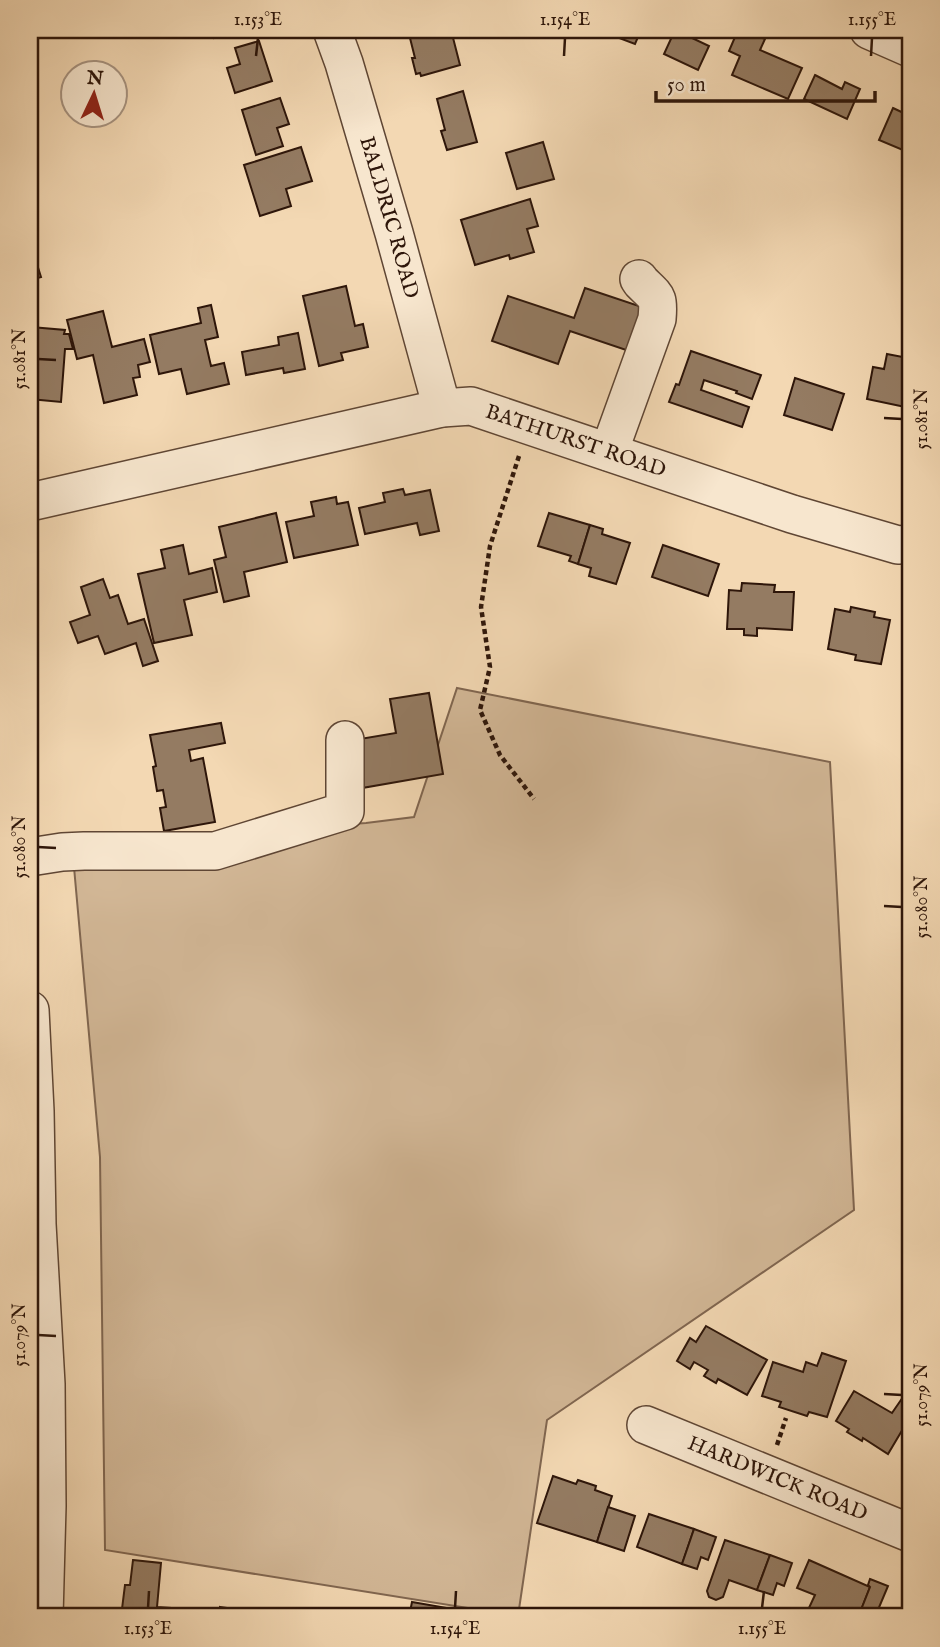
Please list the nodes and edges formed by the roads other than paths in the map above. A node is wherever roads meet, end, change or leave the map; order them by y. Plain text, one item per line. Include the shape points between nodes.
1 (332, 30) edge
2 (869, 30) edge
3 (910, 48) edge
4 (639, 279) dead end
5 (442, 408) junction
6 (609, 452) junction
7 (30, 502) edge
8 (910, 544) edge
9 (345, 740) dead end
10 (30, 857) edge
11 (30, 1010) edge
12 (32, 1111) edge
13 (646, 1425) dead end
14 (910, 1533) edge
15 (44, 1617) edge

1 - 5 street, BALDRIC ROAD
2 - 3 street
4 - 6 street via 657,298 657,320
5 - 6 street, BATHURST ROAD via 471,406
5 - 7 street, BATHURST ROAD
6 - 8 street, BATHURST ROAD via 792,514 898,545
9 - 10 street via 345,811 215,851 84,851
11 - 12 street
12 - 15 street via 46,1384
13 - 14 street, HARDWICK ROAD

